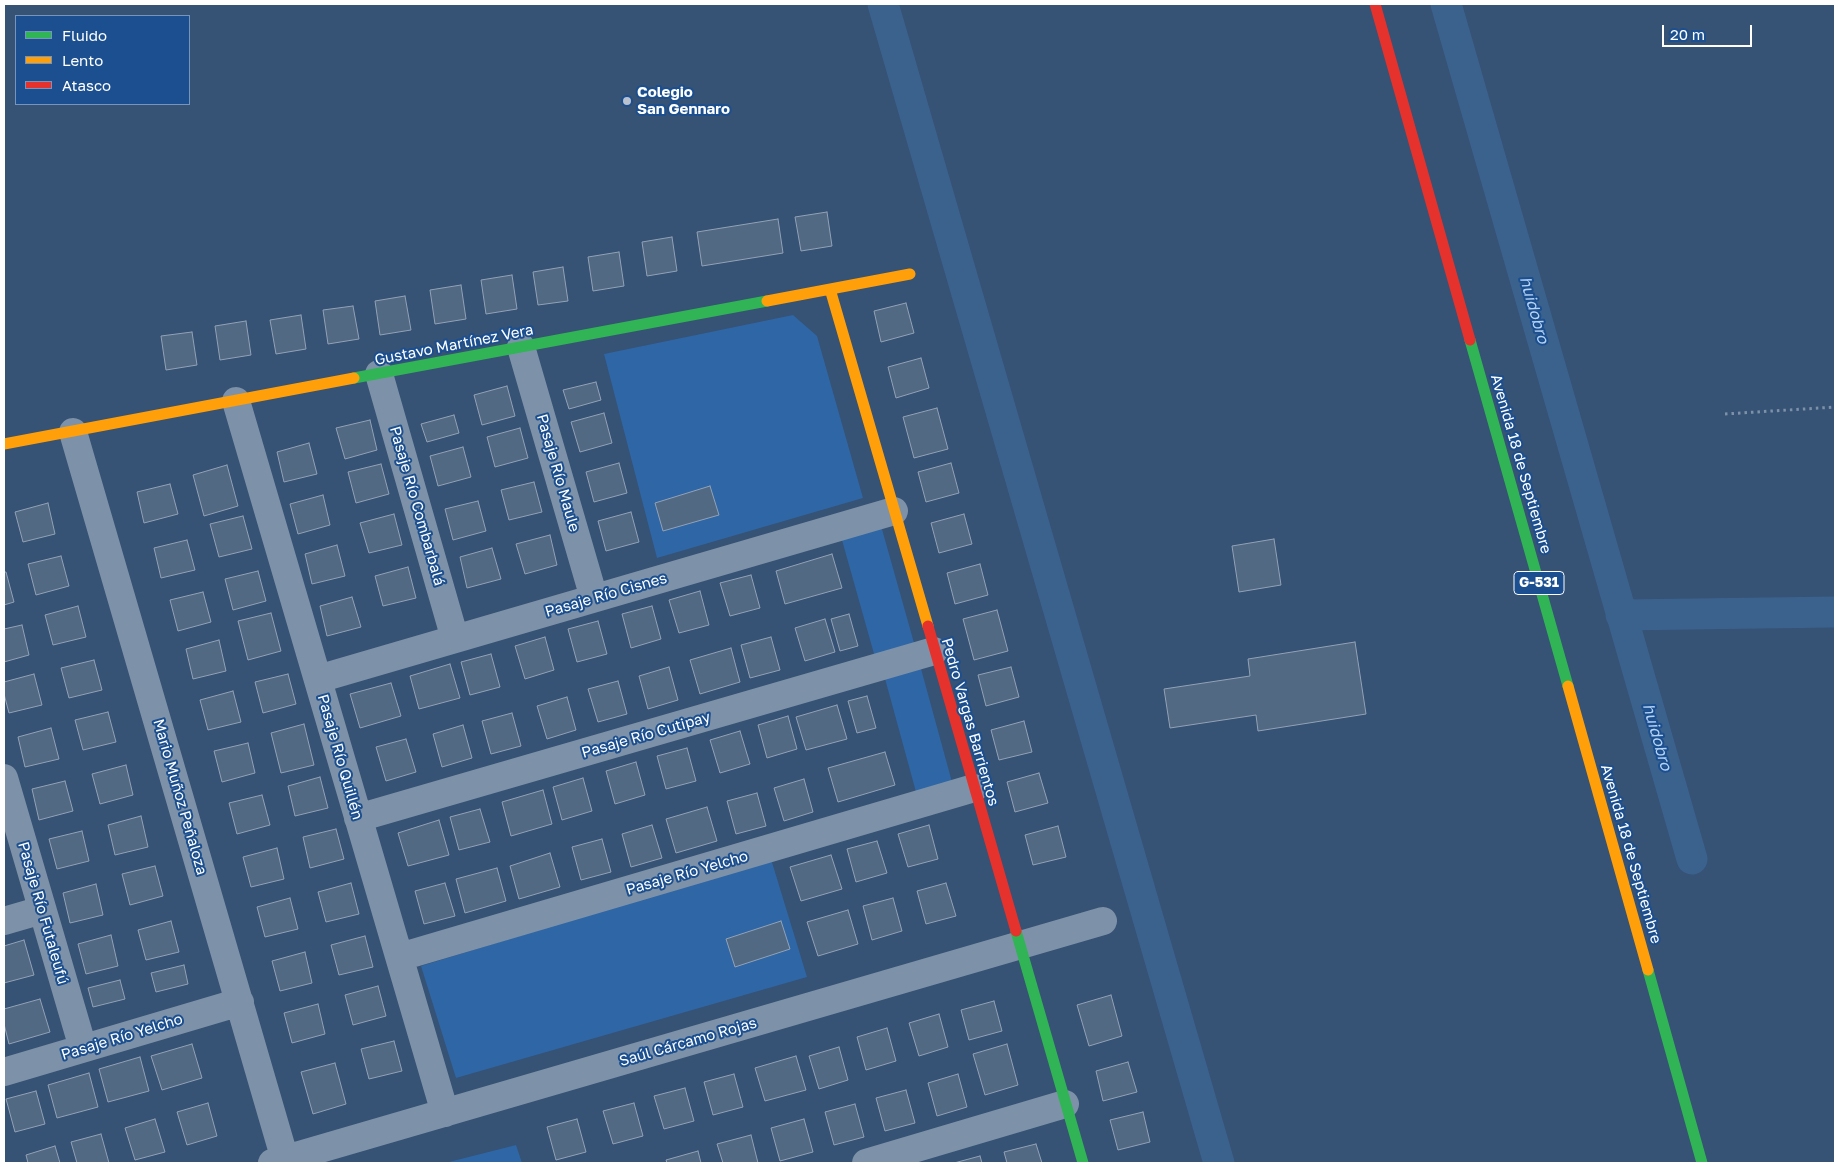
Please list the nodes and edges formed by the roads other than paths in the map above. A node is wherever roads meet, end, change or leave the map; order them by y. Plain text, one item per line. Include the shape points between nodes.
1 (1375, 4) edge
2 (910, 274) dead end
3 (830, 289) junction
4 (521, 348) junction
5 (379, 374) junction
6 (236, 401) junction
7 (73, 432) junction
8 (4, 444) edge
9 (894, 511) junction
10 (594, 598) junction
11 (456, 639) junction
12 (934, 651) junction
13 (318, 679) junction
14 (4, 778) edge
15 (974, 788) junction
16 (358, 818) junction
17 (42, 910) junction
18 (4, 921) edge
19 (1103, 921) dead end
20 (1020, 945) junction
21 (400, 958) junction
22 (240, 1002) junction
23 (83, 1048) junction
24 (4, 1072) edge
25 (1065, 1104) junction
26 (445, 1113) junction
27 (281, 1162) edge
28 (866, 1163) edge
29 (1083, 1163) edge
30 (1702, 1163) edge

1 - 30 street, Avenida 18 de Septiembre / G-531
2 - 3 street, Gustavo Martínez Vera
3 - 4 street, Gustavo Martínez Vera
3 - 9 street, Pedro Vargas Barrientos
4 - 5 street, Gustavo Martínez Vera
4 - 10 street, Pasaje Río Maule
5 - 6 street, Gustavo Martínez Vera
5 - 11 street, Pasaje Río Combarbalá
6 - 7 street, Gustavo Martínez Vera
6 - 13 street, Pasaje Río Quillén
7 - 8 street, Gustavo Martínez Vera
7 - 22 street, Mario Muñoz Peñaloza
9 - 10 street, Pasaje Río Cisnes
9 - 12 street, Pedro Vargas Barrientos
10 - 11 street, Pasaje Río Cisnes
11 - 13 street, Pasaje Río Cisnes
12 - 15 street, Pedro Vargas Barrientos
12 - 16 street, Pasaje Río Cutipay
13 - 16 street, Pasaje Río Quillén
14 - 17 street, Pasaje Río Futaleufú
15 - 20 street, Pedro Vargas Barrientos
15 - 21 street, Pasaje Río Yelcho
16 - 21 street, Pasaje Río Quillén
17 - 18 street
17 - 23 street, Pasaje Río Futaleufú
19 - 20 street, Saúl Cárcamo Rojas
20 - 25 street, Pedro Vargas Barrientos
20 - 26 street, Saúl Cárcamo Rojas
21 - 26 street, Pasaje Río Quillén
22 - 23 street, Pasaje Río Yelcho
22 - 27 street, Mario Muñoz Peñaloza
23 - 24 street, Pasaje Río Yelcho
25 - 28 street
25 - 29 street, Pedro Vargas Barrientos
26 - 27 street, Saúl Cárcamo Rojas

